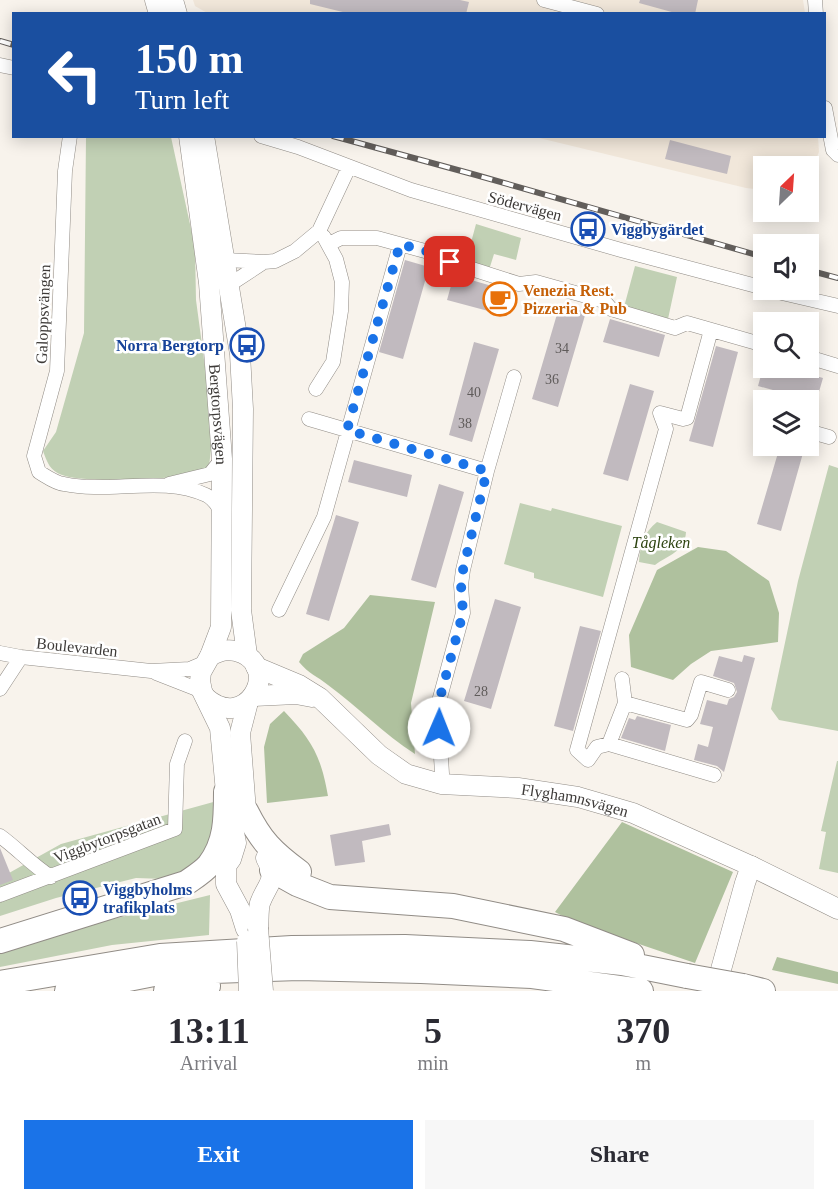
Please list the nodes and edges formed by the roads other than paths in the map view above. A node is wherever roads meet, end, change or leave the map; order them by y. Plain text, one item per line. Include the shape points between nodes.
1 (544, 0) edge
2 (589, 12) edge
3 (826, 113) edge
4 (70, 138) edge
5 (189, 138) edge
6 (204, 138) edge
7 (268, 138) edge
8 (838, 155) edge
9 (349, 167) junction
10 (319, 231) junction
11 (329, 244) junction
12 (400, 244) junction
13 (225, 260) junction
14 (264, 262) junction
15 (229, 285) junction
16 (753, 285) edge
17 (812, 300) edge
18 (838, 306) edge
19 (711, 330) junction
20 (753, 342) edge
21 (819, 360) edge
22 (838, 366) edge
23 (514, 377) dead end
24 (316, 389) dead end
25 (309, 419) dead end
26 (347, 430) junction
27 (819, 434) edge
28 (829, 437) dead end
29 (222, 459) junction
30 (487, 471) junction
31 (162, 486) junction
32 (222, 512) junction
33 (279, 610) dead end
34 (0, 653) edge
35 (21, 657) junction
36 (207, 660) junction
37 (252, 661) junction
38 (151, 671) junction
39 (622, 679) dead end
40 (0, 689) edge
41 (728, 690) dead end
42 (204, 694) junction
43 (250, 699) junction
44 (320, 699) junction
45 (625, 703) junction
46 (185, 741) dead end
47 (609, 744) junction
48 (442, 774) dead end
49 (714, 775) dead end
50 (226, 792) junction
51 (246, 811) junction
52 (0, 836) edge
53 (228, 863) junction
54 (270, 866) junction
55 (752, 866) junction
56 (51, 877) junction
57 (0, 895) edge
58 (355, 899) junction
59 (838, 909) edge
60 (85, 914) junction
61 (252, 928) junction
62 (0, 940) edge
63 (421, 971) junction
64 (687, 976) junction
65 (0, 983) edge
66 (753, 988) edge
67 (67, 991) edge
68 (166, 991) edge
69 (249, 991) edge
70 (263, 991) edge
71 (641, 991) edge
72 (715, 991) edge

1 - 2 street
3 - 8 street via 833,150
4 - 31 street, Galoppsvängen via 57,372 34,456 39,471 62,484
5 - 29 main road, Bergtorpsvägen via 208,283
6 - 13 main road, Bergtorpsvägen
7 - 9 street, Södervägen
9 - 10 street
9 - 16 street, Södervägen via 465,207
10 - 11 street
10 - 14 street via 295,251
11 - 12 street via 340,238 377,238
11 - 24 street via 342,282 341,311 333,362
12 - 19 street via 519,284 536,282 604,301 611,309 675,328 687,323
12 - 26 street
13 - 14 street
13 - 15 main road, Bergtorpsvägen
14 - 15 street
15 - 37 main road, Bergtorpsvägen via 240,354 243,409 241,610
17 - 18 street
19 - 20 street
19 - 47 street via 687,418 660,413 666,429 577,750 588,760 597,747
21 - 22 street
23 - 30 street
25 - 26 street
26 - 30 street
26 - 33 street via 324,517
27 - 28 street
29 - 31 street, Galoppsvängen via 210,474
29 - 32 main road, Bergtorpsvägen
30 - 48 street via 463,570 463,613 438,705
31 - 32 street, Galoppsvängen via 208,496
32 - 36 main road, Bergtorpsvägen via 221,627
34 - 35 street, Boulevarden
35 - 38 street, Boulevarden
35 - 40 street
36 - 37 main road via 236,650
36 - 38 street, Boulevarden via 190,669
36 - 42 main road, Bergtorpsvägen via 200,681
37 - 43 main road, Bergtorpsvägen via 258,677 257,689
37 - 44 main road, Flyghamnsvägen
38 - 42 street, Boulevarden
39 - 45 street
41 - 45 street via 701,682 687,720
42 - 43 main road via 222,708
42 - 50 main road, Bergtorpsvägen via 220,728
43 - 44 main road via 296,694
43 - 51 main road, Bergtorpsvägen via 240,733
44 - 55 main road, Flyghamnsvägen via 379,755 406,774 441,784 518,788 578,797 633,813
45 - 47 street
46 - 56 street, Viggbytorpsgatan via 177,764 175,829
47 - 49 street
50 - 53 main road, Bergtorpsvägen via 236,843
50 - 60 highway via 223,838 208,866 186,883
51 - 54 main road, Bergtorpsvägen
51 - 58 highway via 274,854 302,874
52 - 56 street
53 - 54 main road via 249,853
53 - 60 highway via 211,879 190,889
53 - 61 main road, Bergtorpsvägen via 226,884
54 - 58 highway via 297,884 330,897
54 - 61 main road, Bergtorpsvägen via 273,878
55 - 59 main road, Flyghamnsvägen
55 - 72 main road
56 - 57 street, Viggbytorpsgatan
58 - 64 highway via 453,906 564,929
60 - 62 highway
61 - 69 main road, Bergtorpsvägen, bridge
61 - 70 main road, Bergtorpsvägen, bridge
63 - 67 highway via 299,968 159,973
63 - 68 highway
63 - 71 highway via 532,976
64 - 65 highway via 622,963 530,953 405,947 160,956
64 - 66 highway, bridge

